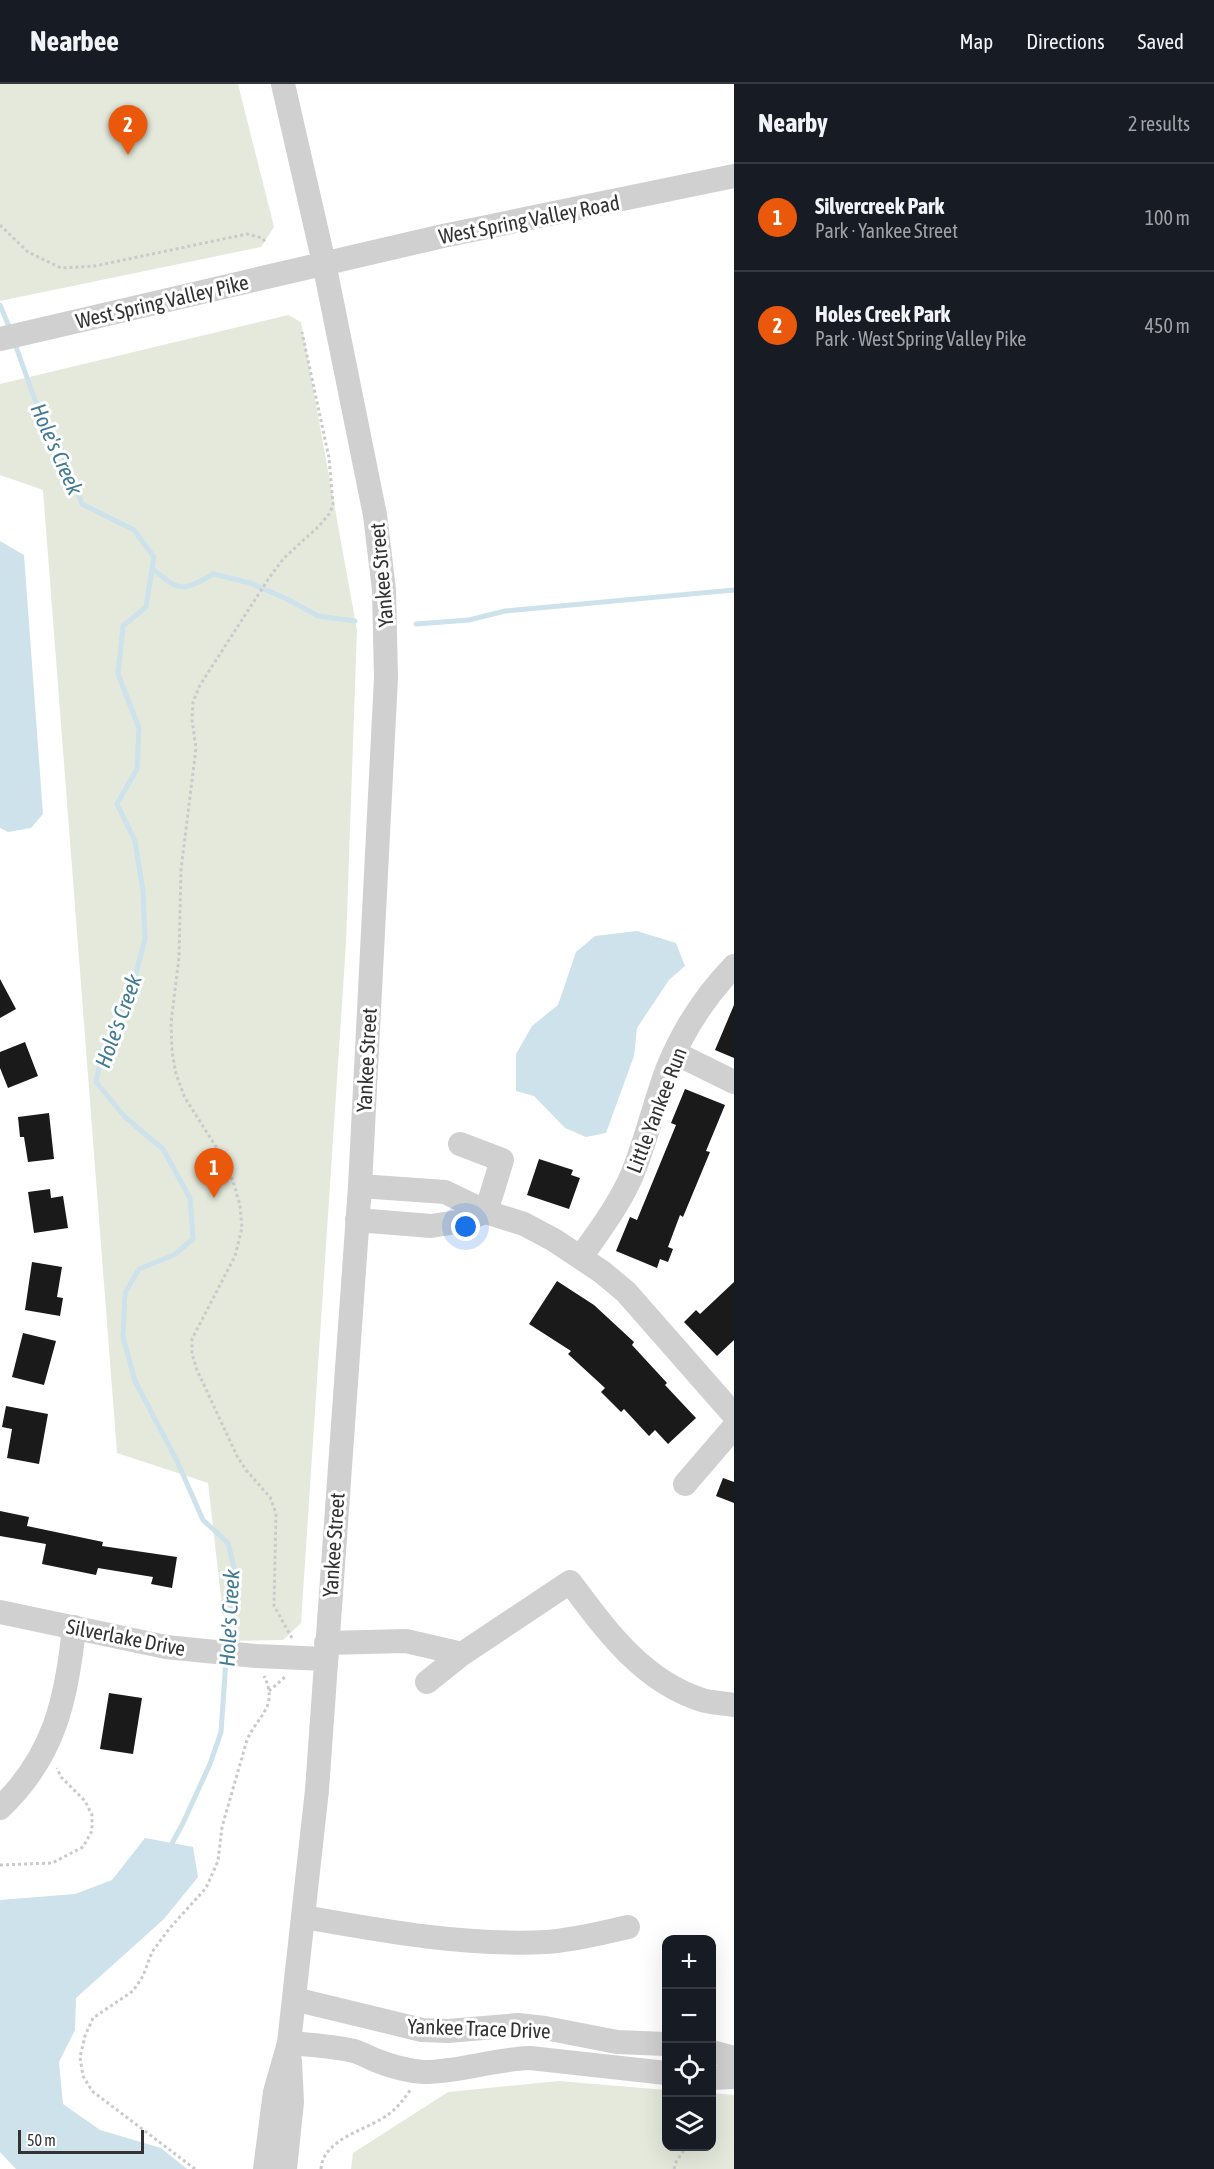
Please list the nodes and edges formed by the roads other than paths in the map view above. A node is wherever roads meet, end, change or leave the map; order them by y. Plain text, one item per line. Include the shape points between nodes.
1 (283, 84) edge
2 (734, 176) edge
3 (324, 264) junction
4 (0, 339) edge
5 (734, 966) edge
6 (675, 1053) junction
7 (734, 1082) edge
8 (460, 1144) dead end
9 (360, 1186) junction
10 (486, 1212) junction
11 (357, 1221) junction
12 (580, 1257) junction
13 (729, 1399) edge
14 (734, 1427) edge
15 (685, 1484) dead end
16 (0, 1612) edge
17 (74, 1627) junction
18 (326, 1651) junction
19 (462, 1654) junction
20 (428, 1682) dead end
21 (734, 1705) edge
22 (4, 1798) edge
23 (304, 1917) junction
24 (628, 1927) dead end
25 (294, 1999) junction
26 (289, 2043) junction
27 (662, 2044) edge
28 (716, 2053) edge
29 (734, 2058) edge
30 (662, 2073) edge
31 (734, 2077) edge
32 (716, 2078) edge
33 (265, 2169) edge
34 (285, 2169) edge

1 - 3 street, Yankee Street
2 - 3 street, West Spring Valley Road via 463,231
3 - 4 street, West Spring Valley Pike
3 - 9 street, Yankee Street via 375,514 386,632
5 - 6 street, Little Yankee Run via 702,1005
6 - 7 street
6 - 12 street, Little Yankee Run via 631,1178
8 - 10 street via 502,1160
9 - 10 street via 446,1192
9 - 11 street, Yankee Street
10 - 11 street via 431,1226
10 - 12 street via 525,1224
11 - 18 street, Yankee Street
12 - 13 street via 626,1292
14 - 15 street
16 - 17 street, Silverlake Drive
17 - 18 street, Silverlake Drive via 166,1647 209,1651 256,1664
17 - 22 street via 66,1694 57,1721 28,1778
18 - 19 street, Silverlake Drive via 406,1641
18 - 23 street, Yankee Street
19 - 20 street
19 - 21 street via 570,1582 637,1663 676,1689 703,1700
23 - 24 street via 501,1943 570,1939
23 - 25 street, Yankee Street
25 - 26 street, Yankee Street
25 - 27 street, Yankee Trace Drive via 422,2030 518,2025 617,2042
26 - 30 street, Yankee Trace Drive via 356,2052 424,2072 530,2058
26 - 33 street, Yankee Street via 275,2092
26 - 34 street, Yankee Street via 292,2102
28 - 29 street
31 - 32 street

